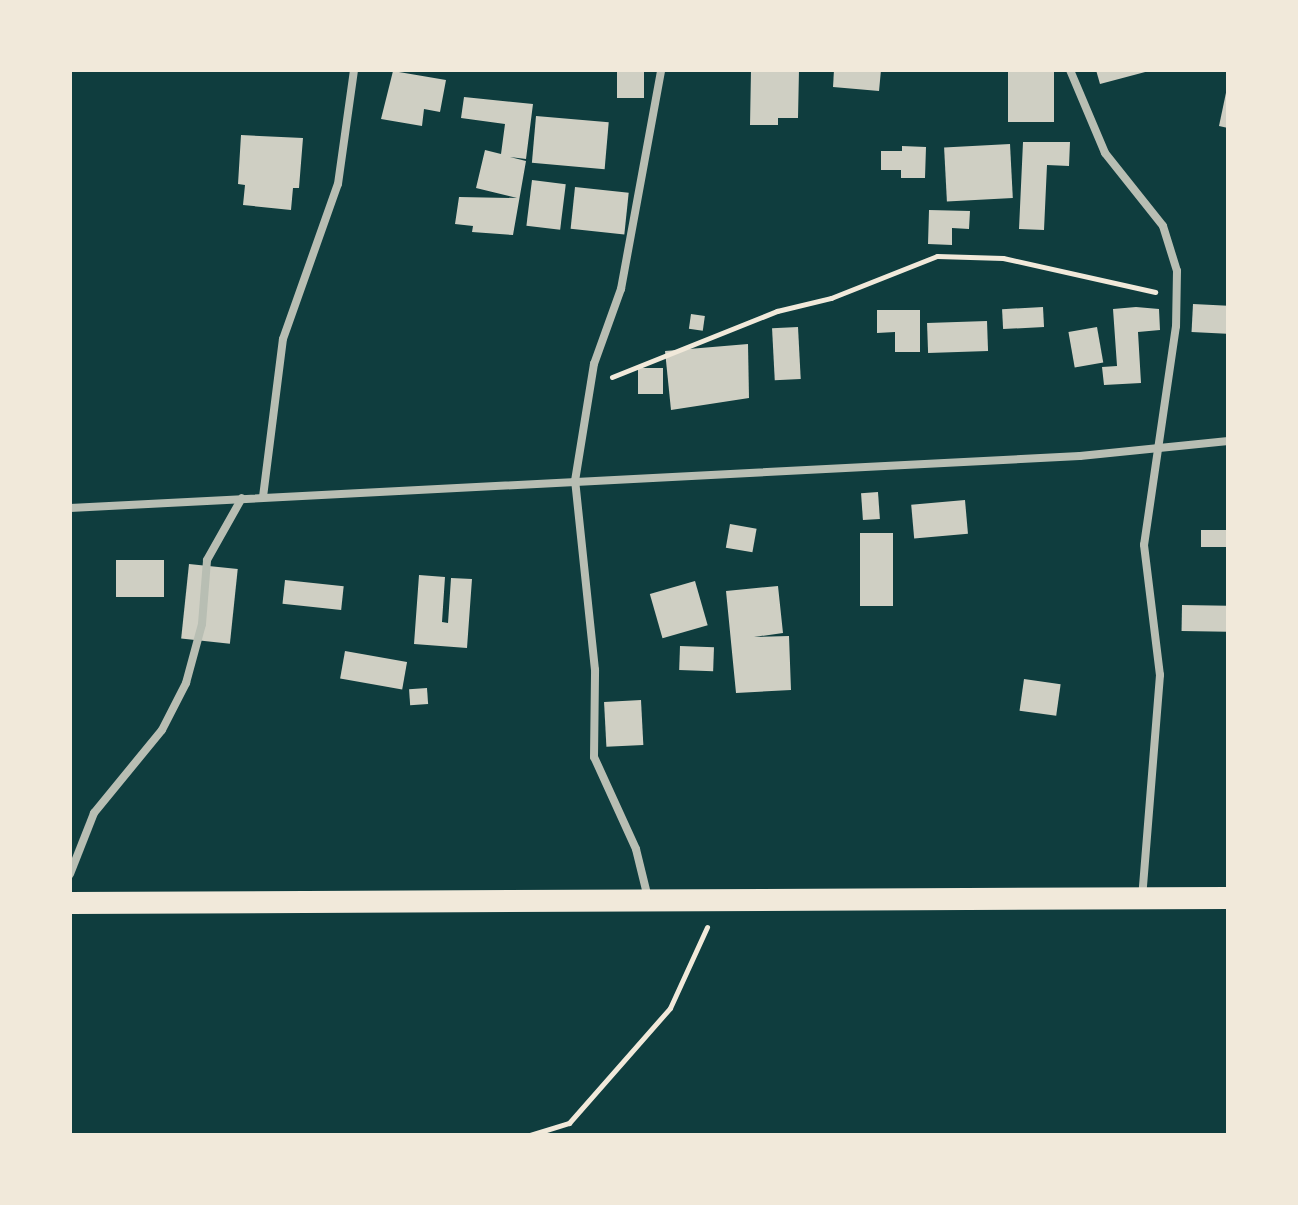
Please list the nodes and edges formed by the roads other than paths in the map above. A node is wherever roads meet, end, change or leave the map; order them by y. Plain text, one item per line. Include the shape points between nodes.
1 (354, 70) edge
2 (661, 70) edge
3 (1070, 70) edge
4 (1228, 441) edge
5 (1158, 445) junction
6 (575, 481) junction
7 (263, 497) junction
8 (242, 498) junction
9 (70, 508) edge
10 (70, 874) edge
11 (648, 898) junction
12 (1142, 898) junction
13 (1228, 898) edge
14 (70, 903) edge

1 - 7 street via 338,184 283,339
2 - 6 street via 621,289 590,389
3 - 5 street via 1105,153 1163,226 1177,271
4 - 5 street
5 - 6 street via 1080,456
5 - 12 street via 1144,545 1160,675
6 - 7 street
6 - 11 street via 595,670 594,757 636,849
7 - 8 street
8 - 9 street
8 - 10 street via 207,560 202,624 186,683 162,730 94,813
11 - 12 highway
11 - 14 highway
12 - 13 highway

